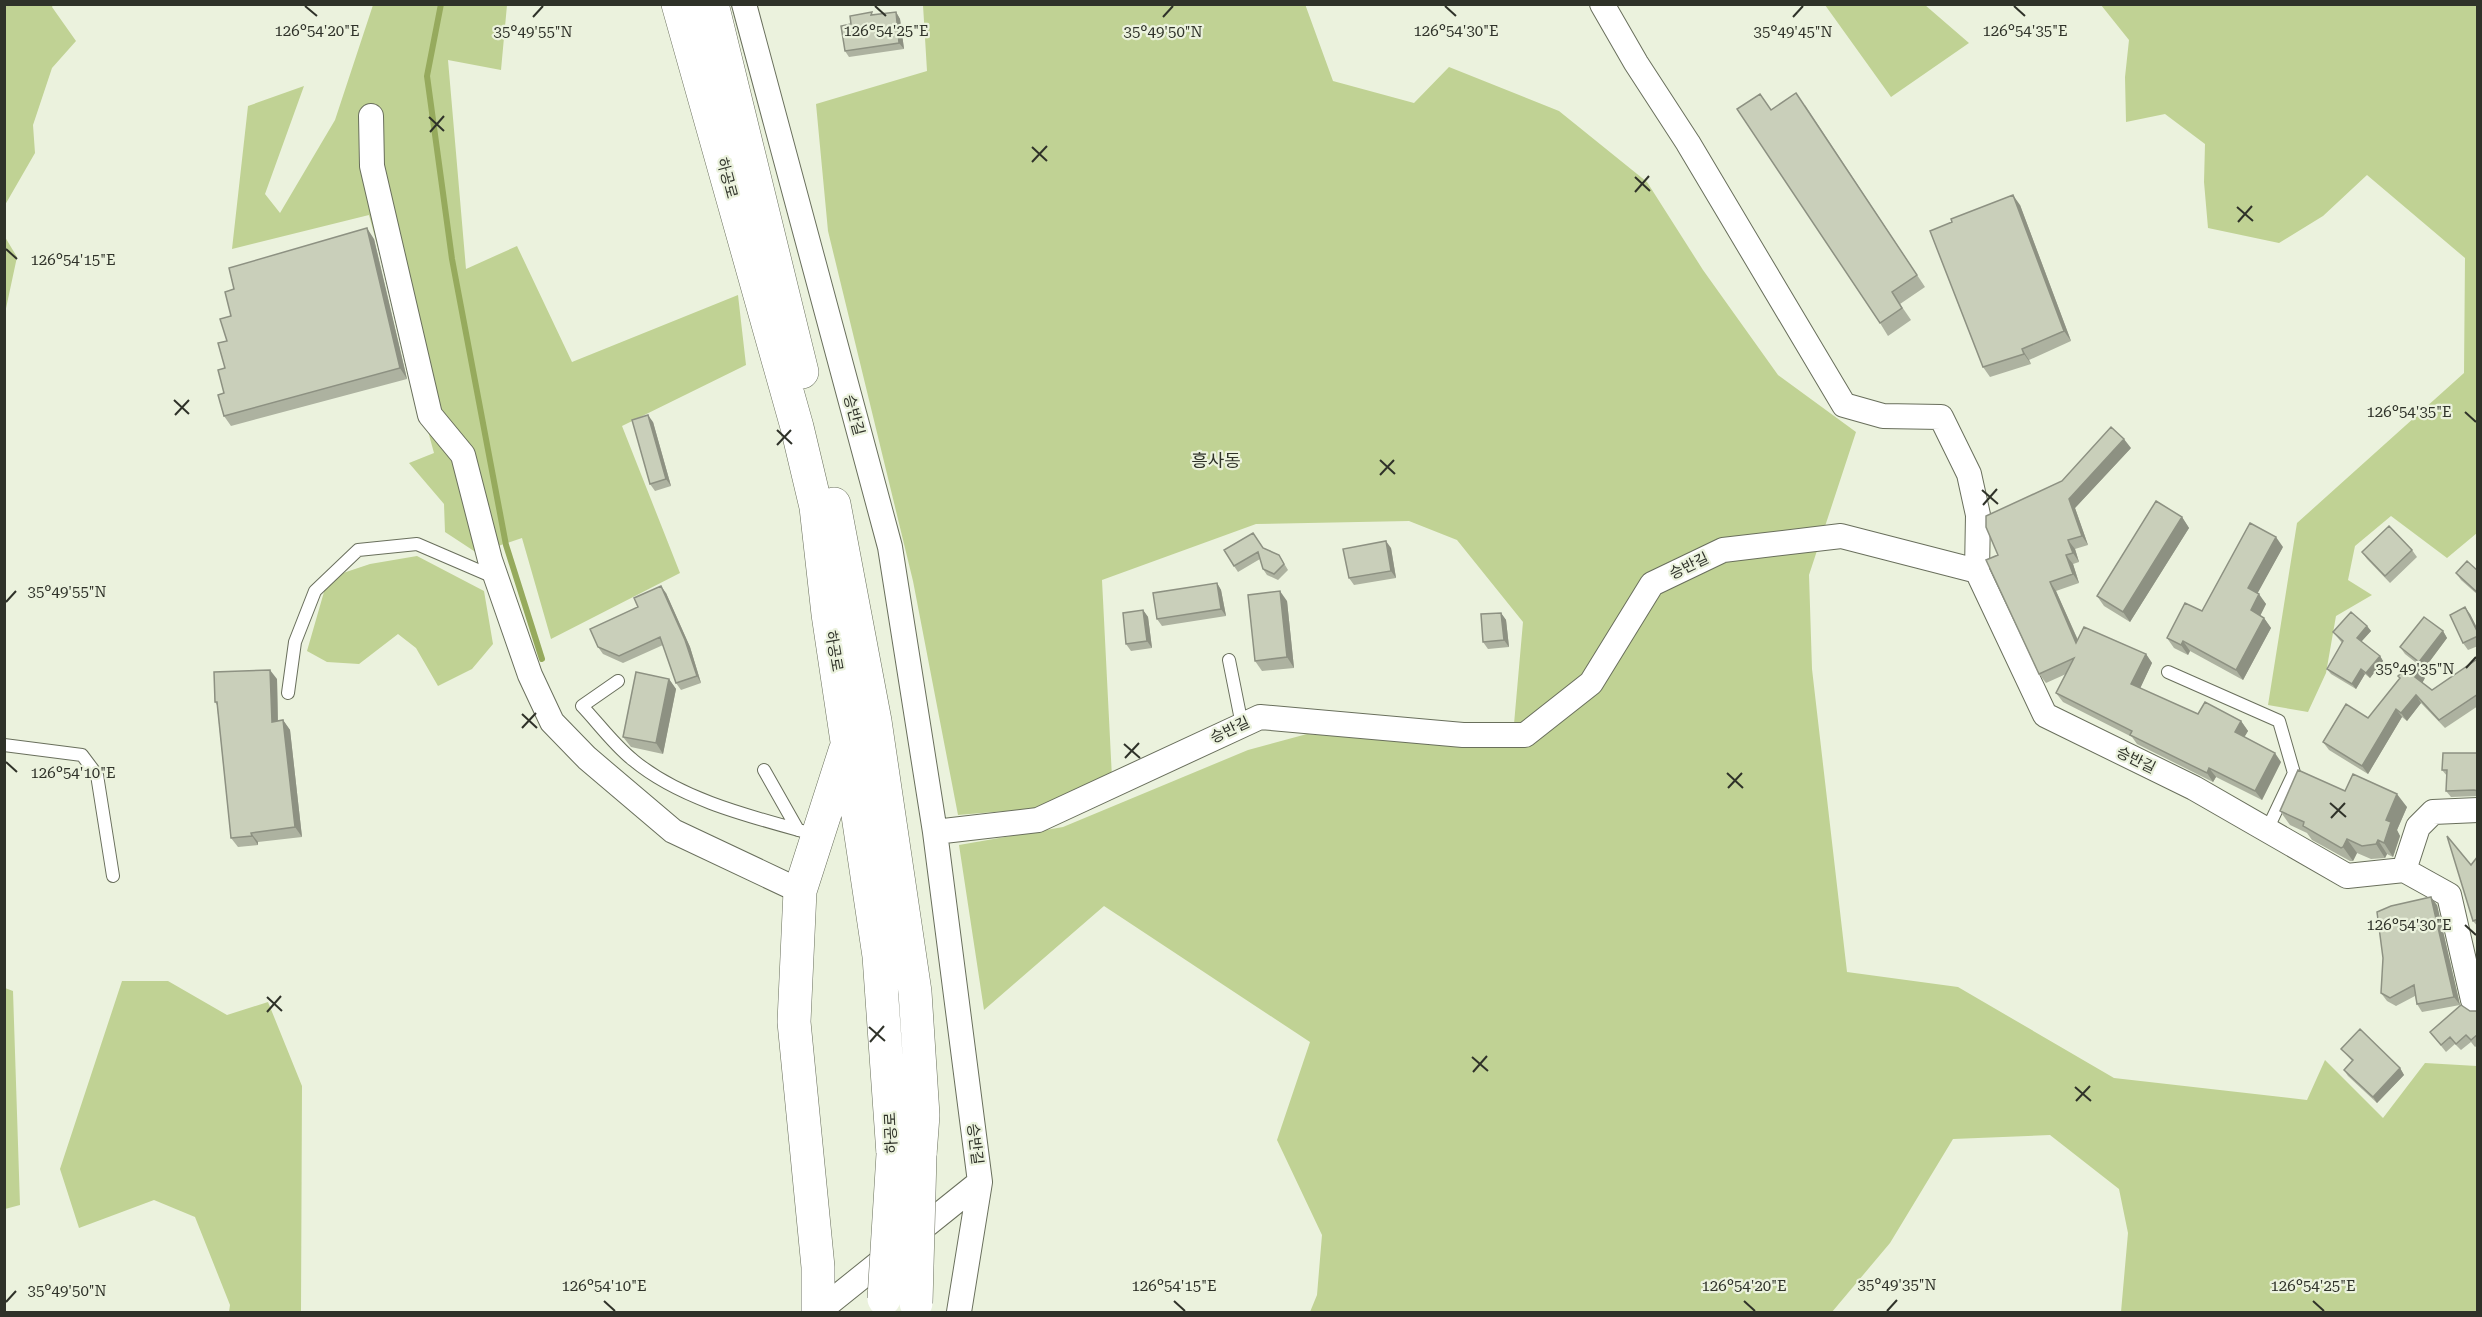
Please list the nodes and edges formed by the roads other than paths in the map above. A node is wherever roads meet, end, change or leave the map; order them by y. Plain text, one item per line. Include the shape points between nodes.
1 (678, 4) edge
2 (712, 4) edge
3 (744, 4) edge
4 (1602, 4) edge
5 (371, 116) dead end
6 (1977, 571) junction
7 (497, 579) junction
8 (1229, 660) dead end
9 (2168, 672) dead end
10 (618, 681) dead end
11 (288, 693) dead end
12 (1242, 725) junction
13 (848, 744) junction
14 (4, 745) edge
15 (764, 770) dead end
16 (2478, 810) edge
17 (2268, 830) junction
18 (808, 832) junction
19 (935, 832) junction
20 (2404, 870) junction
21 (113, 876) dead end
22 (800, 891) junction
23 (2478, 1004) edge
24 (907, 1154) junction
25 (980, 1182) junction
26 (899, 1307) edge
27 (818, 1312) edge
28 (959, 1312) edge

1 - 13 street, 하공로 via 816,507
2 - 24 street, 하공로 via 841,535 875,721 915,992 923,1115
3 - 19 street, 승반길 via 890,547
4 - 6 street via 1844,405 1883,416 1941,417 1969,474 1978,515
5 - 7 street via 372,166 430,415 464,455
6 - 12 street, 승반길 via 1841,536 1723,550 1652,584 1591,683 1525,735 1463,735 1260,717
6 - 17 street, 승반길 via 2045,715 2194,788
7 - 11 lane via 417,544 358,550 315,591 295,642
7 - 22 street via 530,675 552,722 587,758 673,831
8 - 12 lane
9 - 17 lane via 2279,722 2294,773
10 - 18 lane via 582,706 632,760 674,788 770,823
12 - 19 street, 승반길 via 1038,820
13 - 18 street
13 - 24 street, 하공로
14 - 21 lane via 82,755 97,775
15 - 18 lane
16 - 20 street via 2433,812 2418,827
17 - 20 street, 승반길 via 2347,876
18 - 22 street
19 - 25 street, 승반길
20 - 23 street via 2449,896 2473,1000
22 - 27 street via 794,1022 818,1267
24 - 26 street, 하공로, bridge
25 - 27 street
25 - 28 street, 승반길

